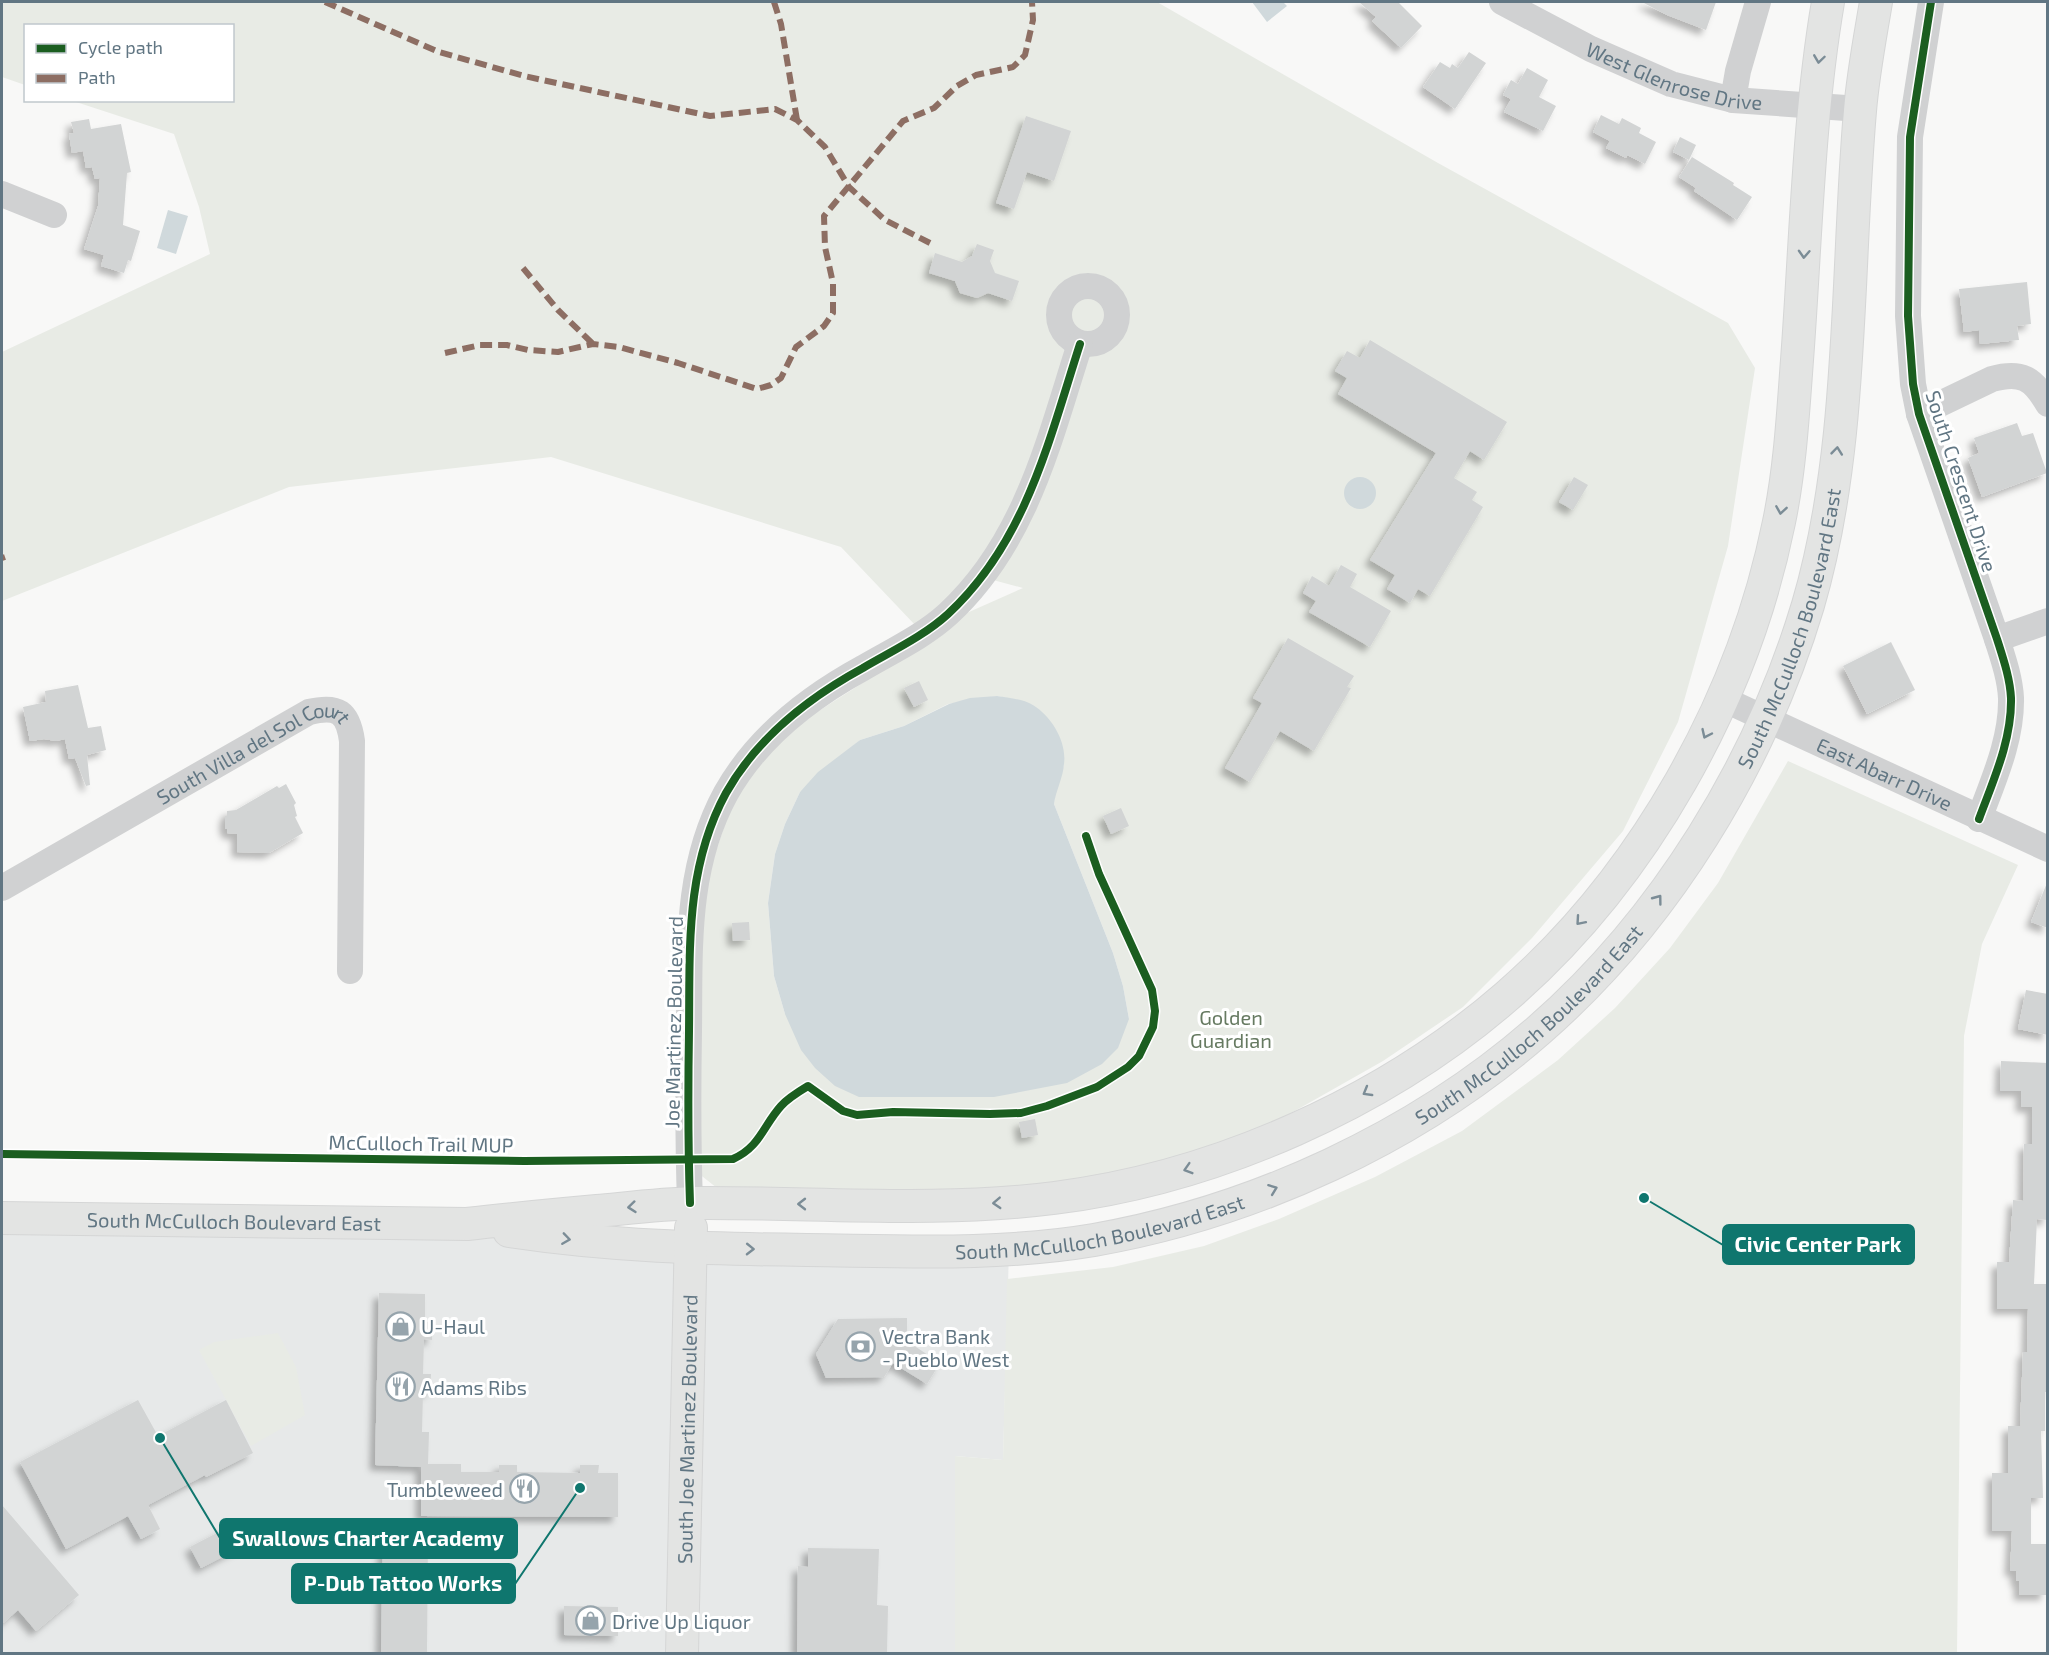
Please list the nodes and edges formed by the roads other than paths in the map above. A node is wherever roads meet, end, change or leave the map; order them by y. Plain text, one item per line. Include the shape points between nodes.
1 (1502, 2) edge
2 (1758, 2) edge
3 (1828, 2) edge
4 (1876, 2) edge
5 (1931, 2) edge
6 (1733, 100) junction
7 (1814, 106) junction
8 (1860, 109) junction
9 (2, 194) edge
10 (54, 215) dead end
11 (1080, 344) dead end
12 (2048, 404) edge
13 (1919, 414) junction
14 (2048, 621) edge
15 (1997, 639) junction
16 (1723, 699) junction
17 (1765, 719) junction
18 (1979, 819) junction
19 (2048, 849) edge
20 (2, 888) edge
21 (350, 971) dead end
22 (690, 1203) junction
23 (2, 1218) edge
24 (467, 1224) junction
25 (691, 1248) junction
26 (682, 1653) edge

1 - 6 street, West Glenrose Drive via 1601,54 1671,84
2 - 6 street
3 -> 7 main road, South McCulloch Boulevard East
4 - 8 main road, South McCulloch Boulevard East
5 - 13 street, South Crescent Drive via 1910,137 1908,316
6 - 7 street, West Glenrose Drive
7 - 8 street, West Glenrose Drive
7 -> 16 main road, South McCulloch Boulevard East via 1785,491 1763,591
17 -> 8 main road, South McCulloch Boulevard East via 1808,604 1826,531 1844,375
9 - 10 street
11 - 22 street, Joe Martinez Boulevard via 1023,510 982,577 931,628 825,690 781,725 742,768 715,818 691,906
12 - 13 street via 2035,384 2024,377 2003,376
13 - 15 street, South Crescent Drive
14 - 15 street
15 - 18 street, South Crescent Drive via 2007,672 2011,711 2004,746
16 - 17 street, East Abarr Drive
16 -> 22 main road, South McCulloch Boulevard East via 1695,758 1651,828 1604,893 1546,958 1507,996 1455,1036 1391,1078 1315,1119 1188,1169 1060,1197 950,1205
17 - 18 street, East Abarr Drive
25 -> 17 main road, South McCulloch Boulevard East via 951,1252 1067,1244 1201,1214 1345,1158 1482,1075 1538,1032 1588,982 1641,922 1696,847 1736,780
18 - 19 street, East Abarr Drive
20 - 21 street, South Villa del Sol Court via 309,712 339,711 346,717 352,741
22 -> 24 main road, South McCulloch Boulevard East
22 - 25 main road, South Joe Martinez Boulevard
23 - 24 main road, South McCulloch Boulevard East
24 -> 25 main road, South McCulloch Boulevard East via 577,1240
25 - 26 main road, South Joe Martinez Boulevard

